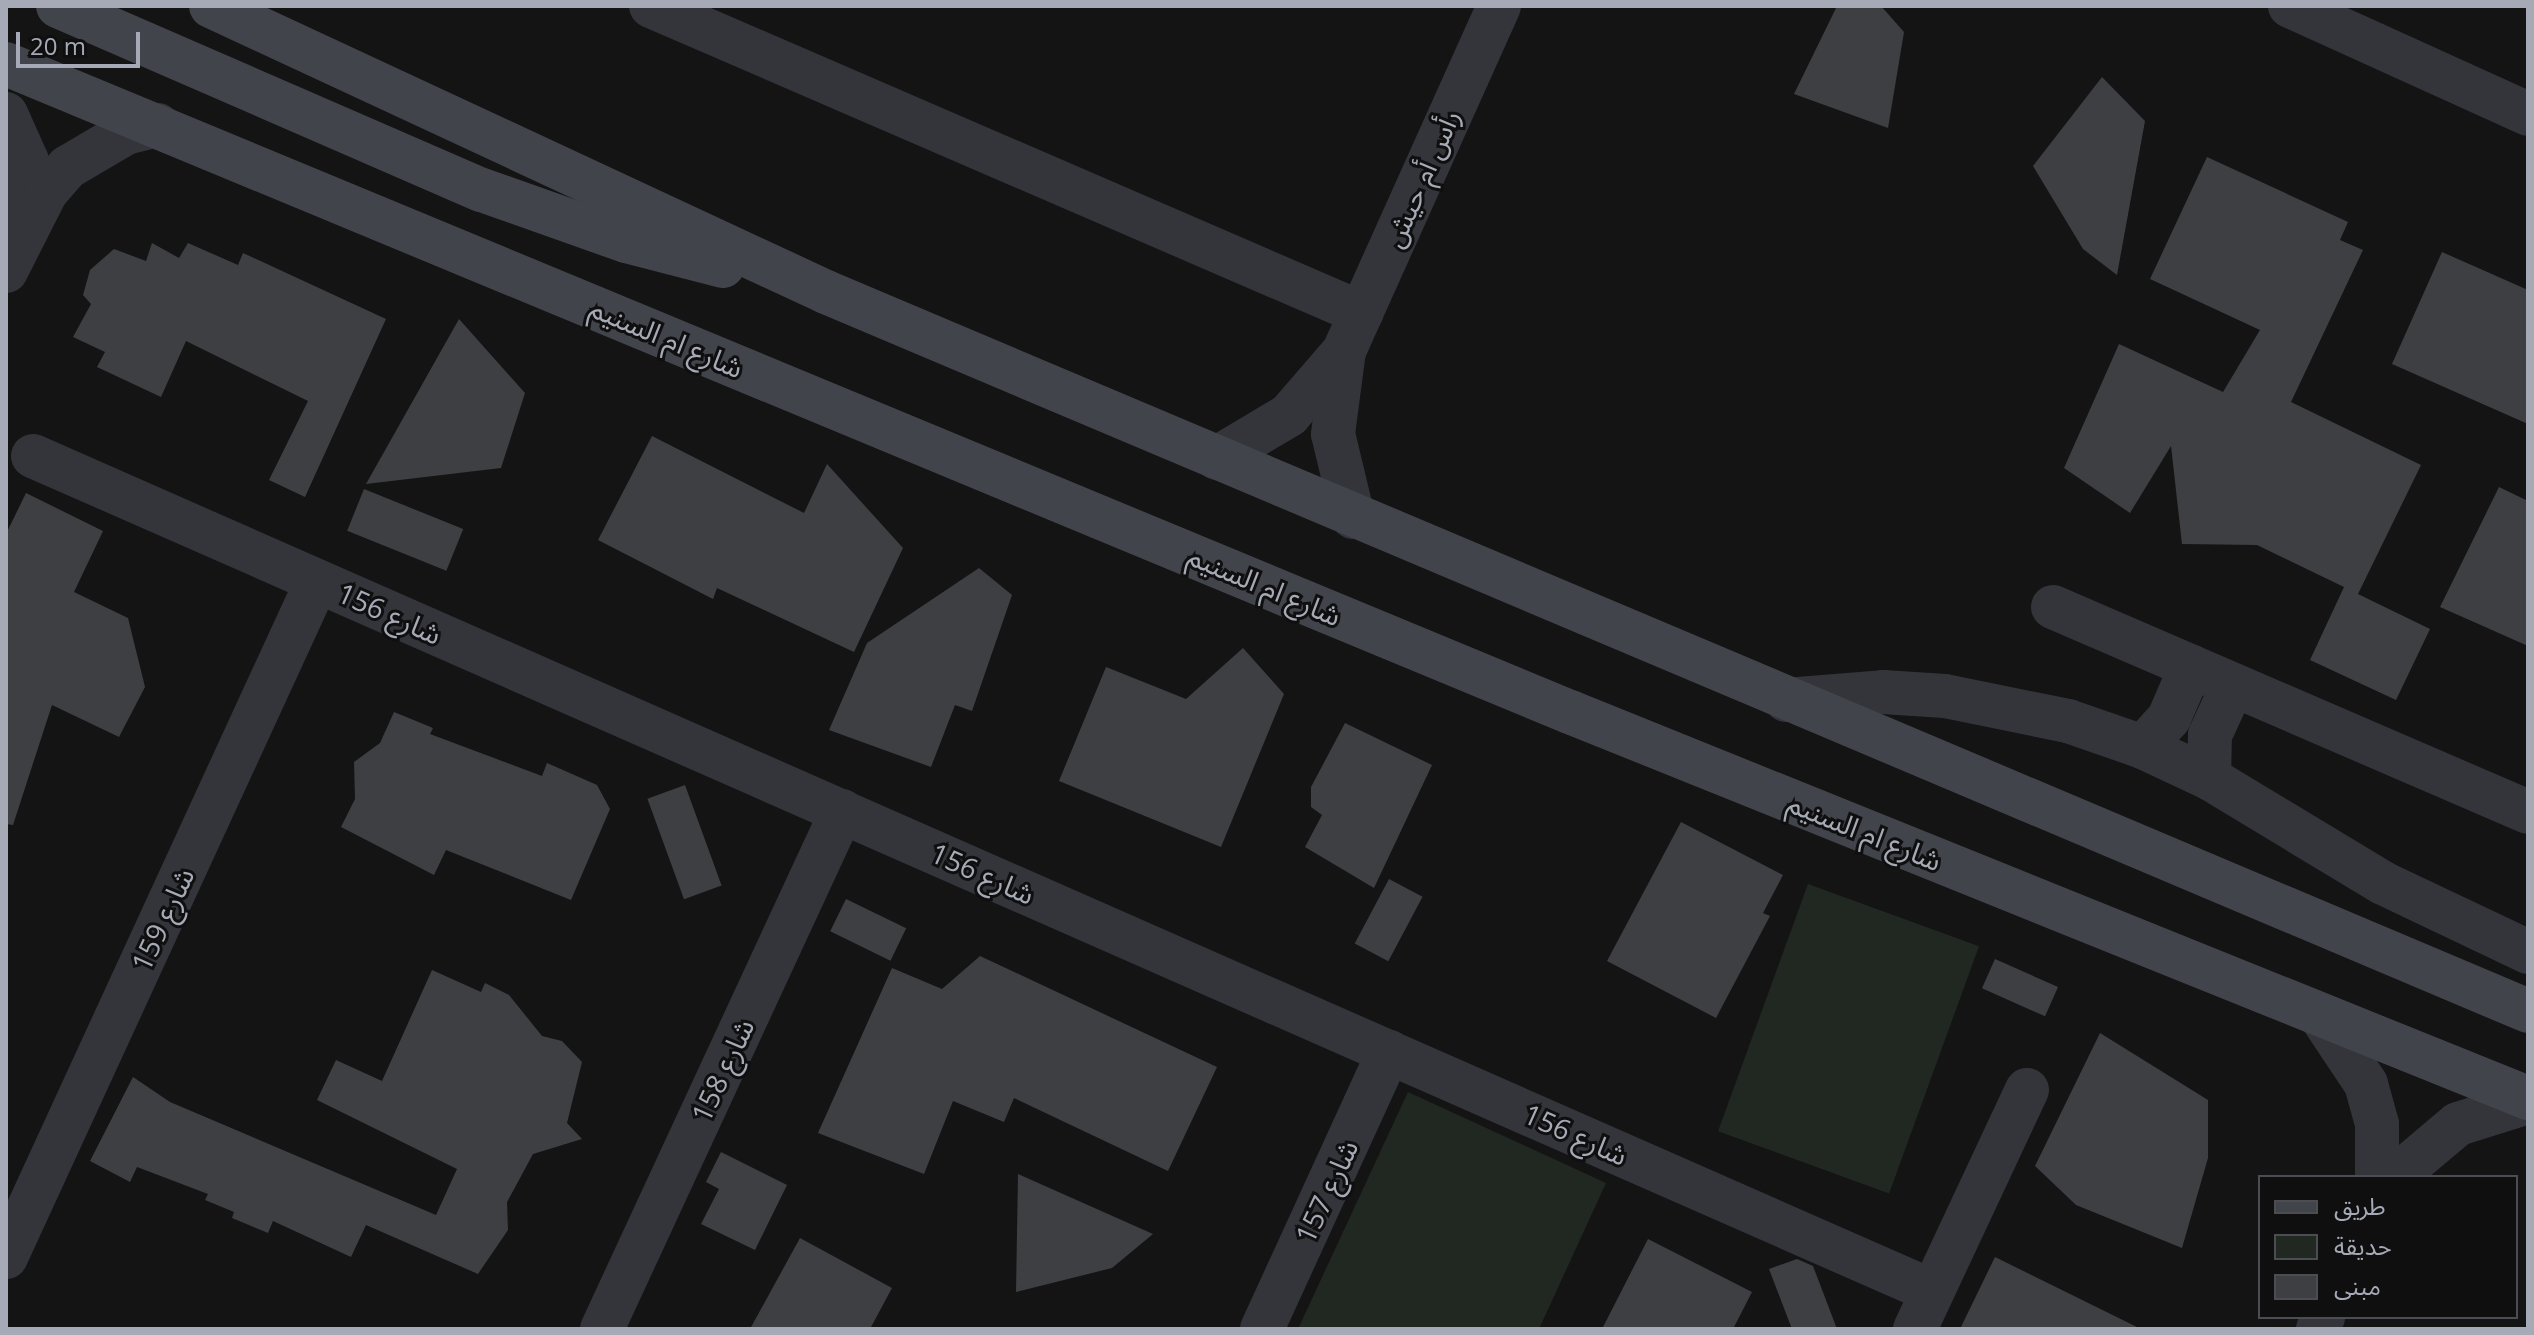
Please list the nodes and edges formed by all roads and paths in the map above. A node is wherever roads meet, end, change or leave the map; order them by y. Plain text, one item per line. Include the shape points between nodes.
1 (58, 6) edge
2 (211, 6) edge
3 (651, 6) edge
4 (1499, 6) edge
5 (2290, 6) edge
6 (6, 64) edge
7 (6, 114) edge
8 (2528, 114) edge
9 (158, 125) junction
10 (29, 220) junction
11 (6, 271) edge
12 (826, 292) junction
13 (1352, 332) junction
14 (33, 456) dead end
15 (1217, 458) junction
16 (1353, 517) junction
17 (317, 581) junction
18 (2053, 607) dead end
19 (2191, 667) junction
20 (2233, 685) junction
21 (1786, 700) junction
22 (2143, 747) junction
23 (2209, 778) junction
24 (842, 811) junction
25 (2528, 812) edge
26 (2528, 952) edge
27 (2528, 1011) edge
28 (2320, 1015) junction
29 (1389, 1052) junction
30 (2027, 1090) dead end
31 (2528, 1100) edge
32 (2377, 1175) edge
33 (2397, 1175) edge
34 (6, 1257) edge
35 (1924, 1310) edge
36 (602, 1329) edge
37 (1262, 1329) edge

1 - 12 main road via 482,190 626,241
2 - 12 main road
3 - 13 street
4 - 13 street, رأس أم حيش
5 - 8 street
6 - 9 main road, شارع ام السنيم
7 - 10 street via 27,161
9 - 10 street via 126,133 77,161
9 - 28 main road, شارع ام السنيم via 1570,712
10 - 11 street
12 - 15 main road
13 - 15 street, رأس أم حيش via 1289,415
13 - 16 street, رأس أم حيش via 1333,434
14 - 17 street, شارع 156
15 - 16 main road
16 - 21 main road
17 - 24 street, شارع 156
17 - 34 street, شارع 159
18 - 19 street
19 - 20 street
19 - 22 street via 2169,718
20 - 23 street via 2210,735
20 - 25 street
21 - 22 street via 1883,692 1945,696 2068,721
21 - 27 main road
22 - 23 street
23 - 26 street via 2383,883
24 - 29 street, شارع 156
24 - 36 street, شارع 158
28 - 31 main road, شارع ام السنيم
28 - 32 street via 2366,1084 2377,1124
29 - 35 street, شارع 156
29 - 37 street, شارع 157
30 - 35 street, شارع 156
31 - 33 street via 2458,1124

